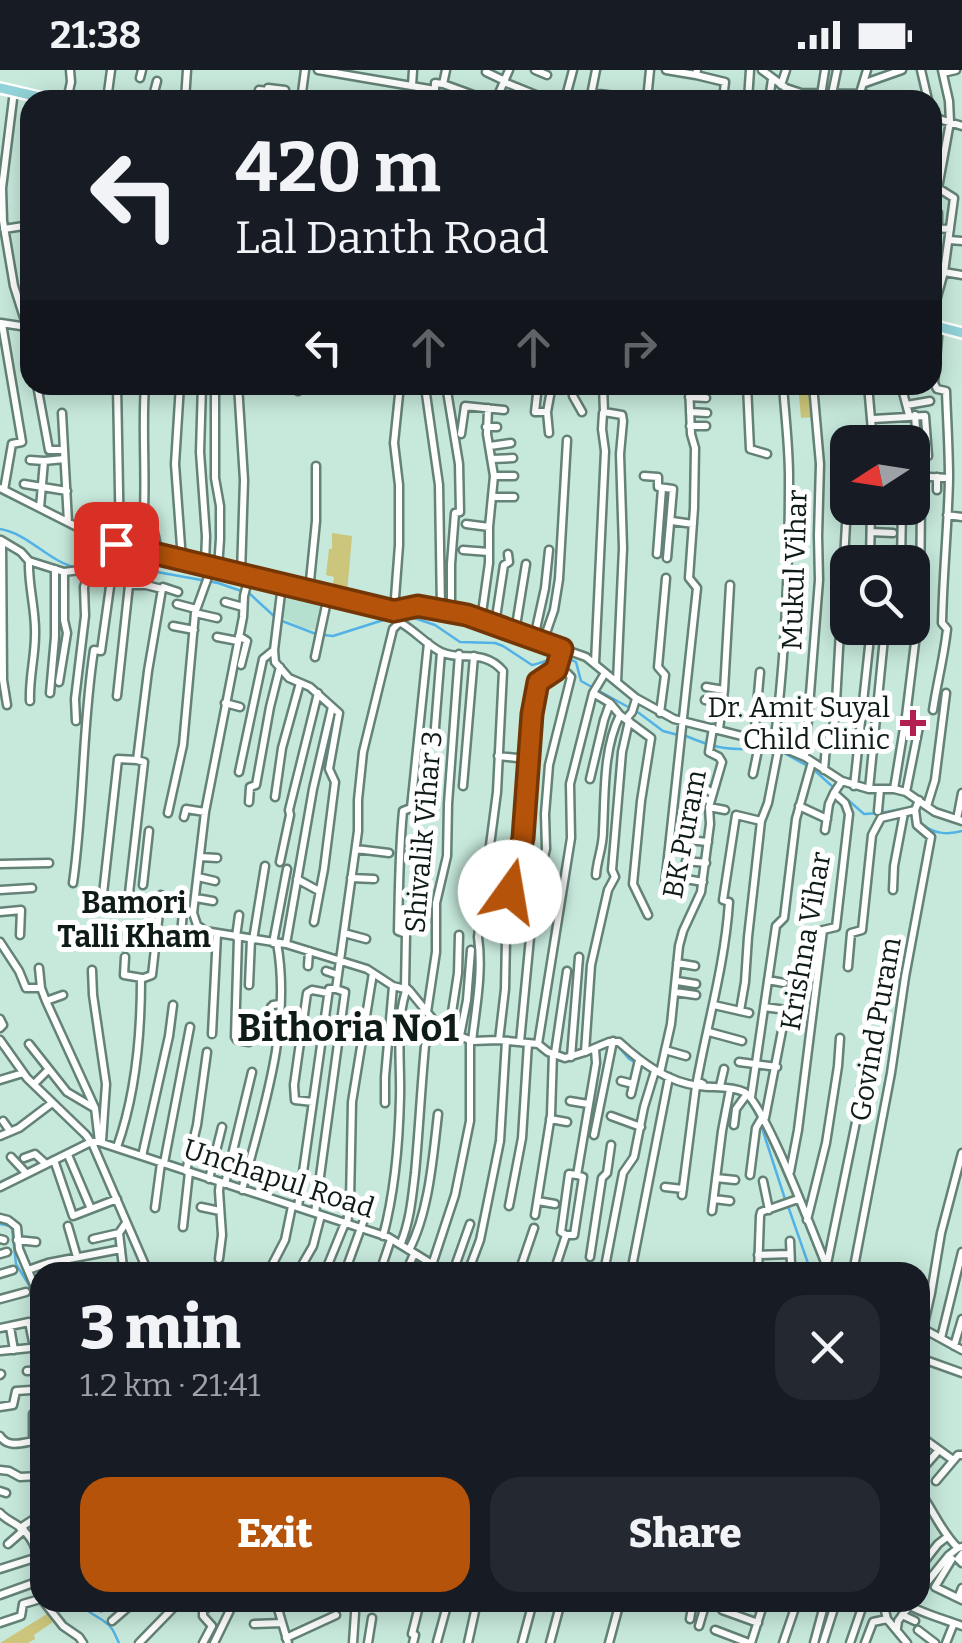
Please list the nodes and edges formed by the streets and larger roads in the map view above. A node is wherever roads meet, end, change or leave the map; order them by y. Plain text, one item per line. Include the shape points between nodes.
1 (318, 70) edge
2 (413, 70) edge
3 (446, 70) edge
4 (509, 70) edge
5 (535, 70) edge
6 (666, 70) edge
7 (786, 70) edge
8 (867, 70) edge
9 (902, 70) edge
10 (956, 70) edge
11 (486, 72) edge
12 (943, 72) edge
13 (696, 73) edge
14 (767, 73) edge
15 (547, 75) dead end
16 (157, 81) dead end
17 (504, 81) junction
18 (865, 83) junction
19 (443, 84) junction
20 (781, 85) junction
21 (412, 86) junction
22 (0, 88) edge
23 (155, 90) edge
24 (268, 90) edge
25 (285, 90) dead end
26 (460, 90) edge
27 (500, 90) edge
28 (525, 90) edge
29 (725, 90) edge
30 (791, 90) edge
31 (861, 90) edge
32 (14, 91) junction
33 (20, 92) edge
34 (942, 120) edge
35 (950, 122) junction
36 (962, 126) edge
37 (942, 166) edge
38 (942, 190) edge
39 (20, 227) edge
40 (942, 228) edge
41 (4, 229) junction
42 (950, 229) junction
43 (949, 240) junction
44 (962, 241) edge
45 (944, 272) junction
46 (962, 275) edge
47 (942, 279) edge
48 (20, 305) edge
49 (1, 323) edge
50 (942, 390) edge
51 (40, 395) edge
52 (117, 395) edge
53 (144, 395) edge
54 (179, 395) edge
55 (202, 395) edge
56 (215, 395) edge
57 (239, 395) edge
58 (399, 395) edge
59 (426, 395) edge
60 (448, 395) edge
61 (537, 395) edge
62 (551, 395) edge
63 (573, 395) edge
64 (603, 395) edge
65 (689, 395) edge
66 (747, 395) edge
67 (784, 395) edge
68 (814, 395) edge
69 (869, 395) edge
70 (905, 395) edge
71 (689, 398) junction
72 (706, 398) dead end
73 (930, 401) dead end
74 (908, 404) junction
75 (488, 408) junction
76 (504, 410) dead end
77 (548, 412) junction
78 (582, 412) dead end
79 (604, 412) junction
80 (690, 412) junction
81 (707, 412) dead end
82 (62, 414) dead end
83 (912, 415) junction
84 (872, 418) junction
85 (872, 425) edge
86 (926, 425) edge
87 (690, 426) junction
88 (706, 426) dead end
89 (486, 427) junction
90 (497, 427) dead end
91 (549, 433) dead end
92 (461, 434) dead end
93 (567, 440) dead end
94 (511, 443) dead end
95 (490, 446) junction
96 (64, 454) junction
97 (768, 454) dead end
98 (512, 458) dead end
99 (492, 459) junction
100 (30, 460) dead end
101 (44, 461) junction
102 (316, 466) dead end
103 (494, 476) junction
104 (514, 476) dead end
105 (644, 476) dead end
106 (948, 478) junction
107 (24, 484) dead end
108 (662, 488) junction
109 (2, 489) edge
110 (43, 489) junction
111 (937, 490) dead end
112 (67, 492) junction
113 (492, 497) junction
114 (514, 497) dead end
115 (40, 508) junction
116 (947, 515) junction
117 (962, 517) edge
118 (672, 521) junction
119 (68, 522) junction
120 (152, 524) dead end
121 (466, 524) dead end
122 (693, 524) junction
123 (846, 525) edge
124 (871, 525) edge
125 (488, 528) junction
126 (871, 532) junction
127 (893, 533) dead end
128 (99, 538) junction
129 (1, 540) edge
130 (118, 544) junction
131 (871, 545) edge
132 (140, 550) junction
133 (462, 550) dead end
134 (549, 550) dead end
135 (489, 552) junction
136 (153, 553) junction
137 (508, 554) dead end
138 (657, 554) dead end
139 (667, 558) dead end
140 (182, 560) junction
141 (29, 561) junction
142 (526, 564) dead end
143 (212, 566) junction
144 (55, 569) junction
145 (88, 569) junction
146 (64, 572) junction
147 (245, 575) junction
148 (165, 576) dead end
149 (147, 578) junction
150 (666, 578) dead end
151 (282, 584) junction
152 (730, 584) dead end
153 (162, 588) junction
154 (178, 592) dead end
155 (310, 592) junction
156 (328, 596) junction
157 (225, 602) dead end
158 (177, 604) dead end
159 (244, 608) junction
160 (441, 610) junction
161 (196, 611) junction
162 (451, 612) junction
163 (398, 615) junction
164 (217, 618) dead end
165 (481, 620) junction
166 (495, 624) junction
167 (173, 626) dead end
168 (194, 630) junction
169 (515, 632) junction
170 (217, 637) dead end
171 (534, 638) junction
172 (238, 639) junction
173 (428, 642) junction
174 (543, 642) junction
175 (870, 645) edge
176 (884, 645) edge
177 (274, 650) junction
178 (441, 652) junction
179 (459, 654) junction
180 (560, 654) junction
181 (315, 656) dead end
182 (474, 656) junction
183 (595, 664) junction
184 (241, 666) dead end
185 (280, 667) junction
186 (556, 670) junction
187 (760, 672) dead end
188 (606, 673) junction
189 (59, 682) dead end
190 (300, 683) junction
191 (617, 684) junction
192 (706, 686) dead end
193 (724, 690) junction
194 (594, 691) junction
195 (50, 693) dead end
196 (318, 693) junction
197 (946, 694) dead end
198 (118, 696) dead end
199 (30, 700) dead end
200 (704, 700) dead end
201 (225, 703) junction
202 (610, 703) junction
203 (722, 704) junction
204 (6, 705) dead end
205 (332, 706) junction
206 (634, 706) junction
207 (240, 707) dead end
208 (932, 710) dead end
209 (660, 712) junction
210 (625, 718) junction
211 (76, 720) dead end
212 (684, 722) junction
213 (919, 727) dead end
214 (716, 729) junction
215 (434, 740) dead end
216 (757, 744) junction
217 (777, 748) junction
218 (498, 756) junction
219 (517, 758) dead end
220 (138, 760) junction
221 (809, 764) junction
222 (824, 770) junction
223 (239, 772) dead end
224 (753, 774) dead end
225 (590, 779) dead end
226 (695, 780) dead end
227 (462, 786) dead end
228 (854, 786) junction
229 (837, 788) junction
230 (869, 789) junction
231 (880, 789) junction
232 (894, 789) junction
233 (906, 792) junction
234 (962, 794) edge
235 (275, 797) dead end
236 (691, 798) dead end
237 (710, 800) junction
238 (249, 802) dead end
239 (961, 803) edge
240 (917, 805) junction
241 (799, 806) junction
242 (926, 806) junction
243 (725, 810) dead end
244 (878, 811) dead end
245 (205, 812) junction
246 (168, 813) dead end
247 (904, 813) junction
248 (184, 816) dead end
249 (827, 819) junction
250 (960, 820) edge
251 (761, 821) junction
252 (824, 830) dead end
253 (148, 832) dead end
254 (688, 840) dead end
255 (708, 842) junction
256 (356, 849) junction
257 (389, 854) dead end
258 (200, 857) junction
259 (216, 858) dead end
260 (686, 861) dead end
261 (280, 862) dead end
262 (49, 863) dead end
263 (706, 863) junction
264 (0, 864) edge
265 (265, 866) dead end
266 (288, 869) dead end
267 (131, 875) junction
268 (596, 876) dead end
269 (198, 877) junction
270 (351, 878) junction
271 (374, 879) dead end
272 (297, 880) junction
273 (686, 880) dead end
274 (215, 881) dead end
275 (703, 882) junction
276 (73, 883) dead end
277 (32, 888) dead end
278 (0, 890) edge
279 (894, 890) dead end
280 (319, 891) junction
281 (103, 894) dead end
282 (664, 894) dead end
283 (161, 895) dead end
284 (196, 898) junction
285 (213, 901) dead end
286 (128, 902) dead end
287 (194, 913) junction
288 (0, 915) edge
289 (239, 915) dead end
290 (648, 916) dead end
291 (314, 922) dead end
292 (344, 933) junction
293 (217, 934) junction
294 (459, 934) dead end
295 (20, 936) dead end
296 (236, 937) junction
297 (366, 938) dead end
298 (252, 939) junction
299 (0, 942) edge
300 (278, 943) junction
301 (180, 946) dead end
302 (470, 950) dead end
303 (309, 951) junction
304 (125, 957) dead end
305 (580, 957) dead end
306 (340, 961) junction
307 (678, 964) junction
308 (308, 966) dead end
309 (695, 966) dead end
310 (848, 967) dead end
311 (40, 968) dead end
312 (92, 970) dead end
313 (566, 970) dead end
314 (326, 972) dead end
315 (374, 973) junction
316 (338, 975) junction
317 (142, 978) junction
318 (768, 980) junction
319 (677, 981) junction
320 (784, 983) dead end
321 (696, 984) dead end
322 (249, 985) dead end
323 (393, 986) junction
324 (41, 988) junction
325 (406, 988) junction
326 (332, 991) junction
327 (675, 992) junction
328 (63, 995) dead end
329 (696, 995) dead end
330 (46, 1001) junction
331 (802, 1002) dead end
332 (280, 1004) junction
333 (714, 1005) junction
334 (174, 1006) dead end
335 (764, 1006) junction
336 (786, 1010) junction
337 (740, 1011) junction
338 (427, 1013) junction
339 (749, 1014) dead end
340 (0, 1019) edge
341 (190, 1027) dead end
342 (0, 1028) edge
343 (270, 1031) dead end
344 (708, 1032) junction
345 (212, 1034) dead end
346 (452, 1034) junction
347 (840, 1038) dead end
348 (0, 1040) edge
349 (503, 1040) junction
350 (742, 1041) dead end
351 (249, 1042) dead end
352 (471, 1042) junction
353 (524, 1042) junction
354 (871, 1043) dead end
355 (29, 1044) dead end
356 (538, 1044) junction
357 (613, 1044) junction
358 (666, 1050) junction
359 (595, 1051) junction
360 (206, 1052) dead end
361 (586, 1052) junction
362 (554, 1053) junction
363 (686, 1056) dead end
364 (571, 1058) junction
365 (739, 1062) dead end
366 (637, 1063) junction
367 (757, 1064) junction
368 (776, 1067) junction
369 (724, 1069) dead end
370 (48, 1070) junction
371 (252, 1072) dead end
372 (24, 1073) junction
373 (661, 1075) junction
374 (0, 1080) edge
375 (621, 1080) dead end
376 (34, 1084) junction
377 (633, 1084) junction
378 (720, 1086) junction
379 (696, 1087) junction
380 (731, 1091) junction
381 (631, 1094) dead end
382 (747, 1097) junction
383 (570, 1101) dead end
384 (313, 1102) junction
385 (52, 1103) junction
386 (385, 1103) dead end
387 (588, 1104) junction
388 (95, 1108) junction
389 (438, 1114) dead end
390 (611, 1116) dead end
391 (550, 1119) junction
392 (762, 1119) junction
393 (3, 1122) dead end
394 (567, 1122) dead end
395 (734, 1126) dead end
396 (222, 1127) dead end
397 (640, 1127) junction
398 (10, 1131) junction
399 (0, 1136) edge
400 (594, 1136) dead end
401 (98, 1142) junction
402 (612, 1145) dead end
403 (117, 1148) junction
404 (962, 1153) edge
405 (68, 1155) junction
406 (11, 1156) dead end
407 (142, 1156) junction
408 (24, 1158) dead end
409 (54, 1160) junction
410 (163, 1163) junction
411 (46, 1164) junction
412 (187, 1172) junction
413 (607, 1172) junction
414 (26, 1173) junction
415 (623, 1173) junction
416 (577, 1175) junction
417 (750, 1175) dead end
418 (789, 1176) junction
419 (716, 1178) junction
420 (208, 1179) junction
421 (12, 1180) junction
422 (735, 1180) dead end
423 (764, 1181) dead end
424 (223, 1183) junction
425 (0, 1187) edge
426 (665, 1187) dead end
427 (242, 1190) junction
428 (16, 1193) dead end
429 (117, 1199) junction
430 (714, 1199) junction
431 (798, 1199) junction
432 (538, 1201) junction
433 (730, 1201) dead end
434 (555, 1204) dead end
435 (201, 1206) dead end
436 (509, 1206) dead end
437 (295, 1207) junction
438 (155, 1208) dead end
439 (91, 1209) junction
440 (769, 1210) junction
441 (220, 1211) junction
442 (712, 1211) dead end
443 (318, 1214) junction
444 (366, 1214) dead end
445 (535, 1215) dead end
446 (0, 1218) edge
447 (126, 1222) junction
448 (807, 1222) junction
449 (346, 1224) junction
450 (470, 1224) dead end
451 (68, 1226) dead end
452 (183, 1227) dead end
453 (360, 1228) junction
454 (534, 1228) dead end
455 (119, 1234) junction
456 (566, 1234) junction
457 (387, 1237) junction
458 (93, 1239) dead end
459 (17, 1240) junction
460 (790, 1241) dead end
461 (36, 1242) dead end
462 (401, 1244) junction
463 (121, 1249) junction
464 (412, 1252) junction
465 (962, 1252) edge
466 (790, 1254) junction
467 (758, 1255) junction
468 (76, 1257) junction
469 (590, 1257) dead end
470 (220, 1259) dead end
471 (523, 1260) joint
472 (58, 1262) edge
473 (122, 1262) edge
474 (144, 1262) edge
475 (274, 1262) edge
476 (303, 1262) edge
477 (330, 1262) edge
478 (348, 1262) edge
479 (382, 1262) edge
480 (409, 1262) edge
481 (424, 1262) edge
482 (432, 1262) edge
483 (453, 1262) edge
484 (472, 1262) edge
485 (528, 1262) edge
486 (557, 1262) edge
487 (606, 1262) edge
488 (633, 1262) edge
489 (758, 1262) edge
490 (790, 1262) edge
491 (825, 1262) edge
492 (829, 1262) edge
493 (855, 1262) edge
494 (13, 1270) dead end
495 (28, 1270) joint
496 (0, 1274) edge
497 (30, 1275) edge
498 (26, 1292) dead end
499 (0, 1299) edge
500 (930, 1299) edge
501 (962, 1319) edge
502 (30, 1325) edge
503 (10, 1326) junction
504 (0, 1328) edge
505 (930, 1332) edge
506 (941, 1338) junction
507 (954, 1346) junction
508 (30, 1348) edge
509 (14, 1350) junction
510 (962, 1350) edge
511 (0, 1351) edge
512 (930, 1362) edge
513 (962, 1373) edge
514 (30, 1390) edge
515 (6, 1391) dead end
516 (16, 1391) junction
517 (0, 1407) edge
518 (0, 1436) edge
519 (30, 1441) edge
520 (930, 1445) edge
521 (939, 1450) junction
522 (962, 1455) edge
523 (930, 1460) edge
524 (953, 1460) junction
525 (0, 1470) edge
526 (30, 1476) edge
527 (936, 1481) dead end
528 (930, 1504) edge
529 (930, 1508) edge
530 (0, 1514) edge
531 (941, 1521) junction
532 (30, 1523) edge
533 (22, 1529) junction
534 (947, 1537) junction
535 (30, 1538) edge
536 (8, 1544) dead end
537 (961, 1550) edge
538 (930, 1554) edge
539 (952, 1559) dead end
540 (30, 1560) edge
541 (962, 1562) edge
542 (0, 1569) edge
543 (930, 1578) edge
544 (30, 1586) edge
545 (962, 1588) edge
546 (0, 1595) edge
547 (960, 1599) edge
548 (30, 1603) edge
549 (51, 1612) edge
550 (122, 1612) edge
551 (169, 1612) edge
552 (203, 1612) edge
553 (229, 1612) edge
554 (279, 1612) edge
555 (418, 1612) edge
556 (445, 1612) edge
557 (475, 1612) edge
558 (530, 1612) edge
559 (558, 1612) edge
560 (617, 1612) edge
561 (691, 1612) edge
562 (703, 1612) edge
563 (727, 1612) edge
564 (761, 1612) edge
565 (793, 1612) edge
566 (822, 1612) edge
567 (833, 1612) edge
568 (861, 1612) edge
569 (885, 1612) edge
570 (904, 1612) edge
571 (929, 1612) edge
572 (355, 1613) dead end
573 (336, 1615) dead end
574 (902, 1615) junction
575 (372, 1618) dead end
576 (690, 1619) dead end
577 (887, 1620) junction
578 (112, 1621) dead end
579 (0, 1623) edge
580 (282, 1623) junction
581 (254, 1624) dead end
582 (758, 1624) junction
583 (958, 1624) edge
584 (699, 1626) dead end
585 (897, 1629) junction
586 (715, 1630) dead end
587 (287, 1640) edge
588 (902, 1641) edge
589 (437, 1642) edge
590 (83, 1643) edge
591 (139, 1643) edge
592 (203, 1643) edge
593 (214, 1643) edge
594 (353, 1643) edge
595 (368, 1643) edge
596 (413, 1643) edge
597 (468, 1643) edge
598 (522, 1643) edge
599 (550, 1643) edge
600 (609, 1643) edge
601 (750, 1643) edge
602 (783, 1643) edge
603 (814, 1643) edge
604 (823, 1643) edge
605 (850, 1643) edge
606 (865, 1643) edge
607 (934, 1643) edge
608 (946, 1643) edge

1 - 21 street
2 - 21 street
3 - 19 street
4 - 17 street
5 - 15 street
6 - 13 street
7 - 20 street
8 - 18 street
9 - 18 street
10 - 12 street
11 - 17 street
12 - 35 street
13 - 29 street via 726,82
14 - 20 street
16 - 23 street
17 - 27 street
17 - 28 street
18 - 31 street
19 - 21 street via 435,83 435,90
19 - 26 street
20 - 30 street
22 - 32 main road
24 - 25 street
32 - 33 main road
32 - 41 street
34 - 35 street
35 - 36 street
35 - 37 street
38 - 42 street via 954,198
39 - 41 street
40 - 42 street
41 - 48 street
42 - 43 street
43 - 44 street
43 - 45 street
45 - 46 street
45 - 47 street
49 - 109 street via 22,442 12,444
50 - 106 street
51 - 96 street via 49,450
52 - 130 street
53 - 132 street
54 - 140 street via 175,464
55 - 143 street via 200,452
56 - 143 street via 220,523
57 - 147 street
58 - 163 street
59 - 160 street via 440,485
60 - 162 street via 460,512 450,564
61 - 77 street via 535,412
62 - 77 street
63 - 78 street
64 - 79 street
65 - 71 street
66 - 97 street via 750,449
67 - 217 street via 789,535
68 - 221 street, Mukul Vihar via 819,580
69 - 84 street
70 - 74 street
71 - 72 street
71 - 80 street
73 - 74 street
74 - 83 street
75 - 76 street
75 - 89 street
75 - 92 street via 466,406
77 - 91 street
79 - 183 street
79 - 191 street via 623,420
80 - 81 street
80 - 87 street
82 - 96 street
83 - 84 street
83 - 86 street via 926,417
83 - 232 street via 922,501 920,602
84 - 85 street
87 - 88 street
87 - 122 street via 696,448
89 - 90 street
89 - 95 street
93 - 174 street via 559,579
94 - 95 street
95 - 99 street
96 - 101 street
96 - 112 street
98 - 99 street
99 - 103 street
100 - 101 street
101 - 110 street
102 - 155 street
103 - 104 street
103 - 113 street
105 - 108 street via 658,477
106 - 111 street via 934,477
106 - 116 street
107 - 110 street
108 - 118 street via 673,489
108 - 138 street
109 - 115 street
110 - 112 street
110 - 115 street
112 - 119 street
113 - 114 street
113 - 125 street
115 - 119 street
116 - 117 street
116 - 208 street via 947,629
118 - 122 street
118 - 139 street
119 - 128 street
120 - 136 street
121 - 125 street
122 - 212 street via 688,578 697,588
123 - 222 street via 835,720
124 - 126 street
125 - 135 street
126 - 127 street
126 - 131 street
128 - 130 street
128 - 145 street
129 - 141 street
129 - 204 street
130 - 132 street
130 - 276 street via 87,698
132 - 136 street
133 - 135 street
134 - 171 street
135 - 165 street
136 - 140 street
136 - 149 street
137 - 166 street
140 - 143 street
141 - 144 street
141 - 199 street via 35,636
142 - 169 street
143 - 147 street
143 - 161 street
144 - 146 street
144 - 195 street
145 - 146 street
145 - 211 street
146 - 189 street via 67,633
147 - 151 street
147 - 159 street
148 - 153 street
149 - 153 street
149 - 198 street via 129,585
150 - 209 street
151 - 155 street
151 - 177 street
152 - 193 street, BK Puram
153 - 154 street
153 - 220 street
155 - 156 street
156 - 163 street
156 - 181 street
157 - 159 street
158 - 161 street
159 - 172 street
160 - 162 street
160 - 163 street via 414,606
161 - 164 street
161 - 168 street
162 - 165 street
163 - 173 street
163 - 256 street via 363,752
165 - 166 street
166 - 169 street
167 - 168 street
168 - 246 street via 183,745
169 - 171 street
170 - 172 street
171 - 174 street
172 - 184 street via 247,641
172 - 201 street
173 - 178 street
173 - 325 street via 398,882 398,931 408,943
174 - 180 street
175 - 228 street
176 - 230 street
177 - 185 street
177 - 223 street via 263,658
178 - 179 street
178 - 215 street
179 - 182 street
179 - 338 street, Shivalik Vihar 3 via 448,856 436,903
180 - 183 street
180 - 186 street
182 - 218 street via 502,669
182 - 227 street
183 - 188 street
185 - 190 street
185 - 238 street
186 - 349 street via 539,679 532,714 523,838 510,892
186 - 353 street via 571,677 549,764
187 - 216 street
188 - 191 street
188 - 194 street
190 - 196 street
190 - 235 street
191 - 206 street
192 - 193 street
193 - 203 street, BK Puram
194 - 202 street
194 - 356 street via 570,784 570,838
196 - 205 street
196 - 261 street
197 - 242 street
200 - 203 street
201 - 207 street
201 - 245 street
202 - 210 street
202 - 225 street
203 - 214 street, BK Puram
205 - 272 street
205 - 280 street via 339,714 330,766 335,782
206 - 209 street
206 - 210 street
209 - 212 street
210 - 268 street via 615,728 606,773
210 - 290 street via 651,738 633,884
210 - 361 street via 615,877 592,958
212 - 214 street
212 - 282 street
213 - 233 street
214 - 216 street
214 - 237 street, BK Puram via 709,746 722,759
216 - 217 street
216 - 224 street
217 - 221 street
217 - 251 street
218 - 219 street
218 - 352 street
220 - 267 street via 144,762
220 - 281 street via 118,760
221 - 222 street
221 - 241 street, Mukul Vihar
222 - 229 street
226 - 237 street
228 - 229 street
228 - 230 street
229 - 249 street
229 - 418 street, Krishna Vihar via 849,808 836,926 824,930
230 - 231 street
231 - 232 street
231 - 244 street
232 - 233 street
233 - 240 street
234 - 239 street
236 - 237 street
237 - 243 street
237 - 255 street, BK Puram
239 - 250 street
240 - 242 street
240 - 247 street
240 - 493 street, Govind Puram via 918,828 931,837
241 - 249 street
241 - 318 street, Mukul Vihar
242 - 250 street
245 - 248 street via 186,809
245 - 258 street
247 - 279 street
247 - 310 street via 881,818 872,835 862,930 851,933
249 - 252 street
251 - 333 street via 736,814
251 - 337 street
253 - 267 street via 144,881
254 - 255 street
255 - 263 street, BK Puram
256 - 257 street
256 - 270 street
258 - 259 street
258 - 269 street
260 - 263 street
262 - 264 street
263 - 275 street, BK Puram
265 - 298 street
266 - 300 street
267 - 286 street
269 - 274 street
269 - 284 street
270 - 271 street
270 - 292 street
272 - 280 street
272 - 300 street
273 - 275 street
275 - 307 street, BK Puram via 682,931
277 - 278 street
280 - 291 street
283 - 317 street via 152,975
284 - 285 street
284 - 287 street
287 - 293 street via 200,929
287 - 301 street via 183,912
288 - 295 street via 21,910
289 - 296 street
292 - 297 street
292 - 306 street
293 - 296 street
293 - 345 street
294 - 346 street
296 - 298 street
296 - 351 street via 235,1037
298 - 300 street
298 - 322 street
299 - 324 street via 26,988
300 - 303 street
300 - 332 street
302 - 346 street via 466,1000
303 - 306 street
303 - 308 street
304 - 317 street via 124,975
305 - 364 street
306 - 315 street
306 - 316 street
307 - 309 street
307 - 319 street, BK Puram
311 - 324 street
312 - 401 street via 106,1084
313 - 362 street
314 - 316 street
315 - 323 street
315 - 449 street via 352,1102
316 - 326 street
317 - 403 street via 138,1049
318 - 320 street
318 - 335 street, Mukul Vihar
319 - 321 street
319 - 327 street, BK Puram
323 - 325 street
323 - 386 street
324 - 330 street
325 - 338 street
325 - 457 street
326 - 384 street
326 - 384 street via 307,993 294,1085 295,1100
326 - 443 street via 345,992
327 - 329 street
327 - 358 street, BK Puram
328 - 330 street
330 - 388 street
331 - 336 street
332 - 343 street via 271,1006
332 - 427 street via 272,1069
333 - 337 street
333 - 344 street
334 - 407 street
335 - 336 street
335 - 367 street, Mukul Vihar
336 - 368 street
337 - 339 street
338 - 346 street
340 - 342 street
341 - 410 street
344 - 350 street
344 - 379 street
346 - 352 street
346 - 462 street via 447,1040 430,1038 426,1046 413,1192
347 - 448 street
348 - 372 street
349 - 352 street
349 - 353 street
349 - 484 street via 500,1141
352 - 482 street via 470,1120
353 - 356 street
353 - 436 street via 523,1130
354 - 492 street
355 - 370 street
356 - 362 street
357 - 359 street
357 - 366 street via 619,1042
357 - 400 street
358 - 363 street
358 - 373 street, BK Puram
359 - 361 street
359 - 387 street
360 - 412 street
361 - 364 street
362 - 364 street
362 - 391 street
365 - 367 street
366 - 373 street
366 - 377 street
367 - 368 street
367 - 382 street, Mukul Vihar
368 - 392 street
369 - 378 street
370 - 376 street
370 - 388 street via 67,1092
371 - 424 street
372 - 374 street
372 - 376 street
373 - 379 street
373 - 397 street
373 - 488 street
375 - 377 street
376 - 385 street
377 - 381 street
378 - 379 street
378 - 380 street
379 - 380 street
379 - 426 street via 682,1192
380 - 382 street
380 - 419 street
382 - 392 street
382 - 395 street, Mukul Vihar via 736,1108
383 - 387 street
384 - 437 street
385 - 398 street
385 - 401 street
387 - 416 street
388 - 401 street
389 - 464 street
390 - 397 street
391 - 394 street
391 - 432 street
392 - 417 street
392 - 418 street
393 - 398 street
396 - 420 street
397 - 415 street
398 - 399 street
401 - 403 street, Unchapul Road
401 - 405 street
401 - 429 street
402 - 413 street
403 - 407 street, Unchapul Road
404 - 500 street
405 - 409 street
405 - 439 street
406 - 414 street
407 - 410 street, Unchapul Road
408 - 411 street via 35,1154
409 - 411 street
409 - 439 street via 71,1215
410 - 412 street, Unchapul Road
410 - 438 street
411 - 414 street
412 - 420 street, Unchapul Road
412 - 452 street
413 - 415 street
413 - 469 street
414 - 421 street
415 - 487 street
416 - 456 street via 583,1177 574,1235
416 - 456 street via 569,1174 560,1232
418 - 431 street
419 - 422 street
419 - 430 street
420 - 424 street, Unchapul Road
421 - 425 street
421 - 428 street
423 - 440 street
424 - 427 street, Unchapul Road
424 - 441 street
427 - 437 street, Unchapul Road
429 - 439 street
429 - 447 street
430 - 433 street
430 - 442 street
431 - 440 street
431 - 448 street
432 - 434 street
432 - 445 street
435 - 441 street
437 - 443 street, Unchapul Road
437 - 475 street
440 - 467 street via 760,1216
441 - 470 street
443 - 449 street, Unchapul Road
443 - 476 street
444 - 453 street
446 - 459 street via 14,1224
447 - 455 street
447 - 474 street
448 - 491 street
449 - 453 street, Unchapul Road
449 - 477 street
450 - 483 street
451 - 468 street
453 - 457 street, Unchapul Road
453 - 478 street
454 - 471 street
455 - 458 street
455 - 463 street
456 - 486 street
457 - 462 street, Unchapul Road
457 - 479 street
459 - 461 street
459 - 495 street
460 - 466 street
462 - 464 street, Unchapul Road
463 - 468 street
463 - 473 street
464 - 480 street
464 - 481 street, Unchapul Road
465 - 506 street
466 - 467 street
466 - 490 street
467 - 489 street
468 - 472 street
471 - 485 street
494 - 496 street
495 - 497 street
498 - 499 street
501 - 507 street
502 - 503 street
503 - 504 street
503 - 509 street
505 - 506 street
506 - 507 street
507 - 510 street
508 - 509 street
509 - 511 street
512 - 513 street
514 - 516 street
515 - 516 street
516 - 517 street via 13,1405
518 - 519 street via 9,1444
520 - 521 street
521 - 523 street
521 - 524 street
522 - 524 street
524 - 527 street
525 - 526 street
528 - 531 street
529 - 531 street
530 - 533 street
531 - 534 street
532 - 533 street
533 - 535 street
533 - 536 street
534 - 537 street
534 - 538 street
537 - 541 street
537 - 543 street via 949,1554
539 - 547 street via 935,1587
540 - 542 street
544 - 546 street
545 - 547 street
548 - 579 street via 23,1604 21,1616
549 - 590 street
550 - 578 street
551 - 591 street
552 - 592 street via 212,1626
553 - 593 street
554 - 580 street
555 - 596 street
556 - 589 street
557 - 597 street
558 - 598 street
559 - 599 street
560 - 600 street
561 - 576 street
562 - 584 street
563 - 582 street
564 - 582 street
565 - 602 street
566 - 603 street
567 - 604 street
568 - 605 street
569 - 577 street
570 - 574 street
571 - 583 street
572 - 594 street
573 - 587 street
574 - 585 street
574 - 607 street
575 - 595 street
577 - 585 street
577 - 606 street via 873,1622
580 - 581 street
580 - 587 street
582 - 601 street
583 - 608 street
585 - 588 street
586 - 601 street

